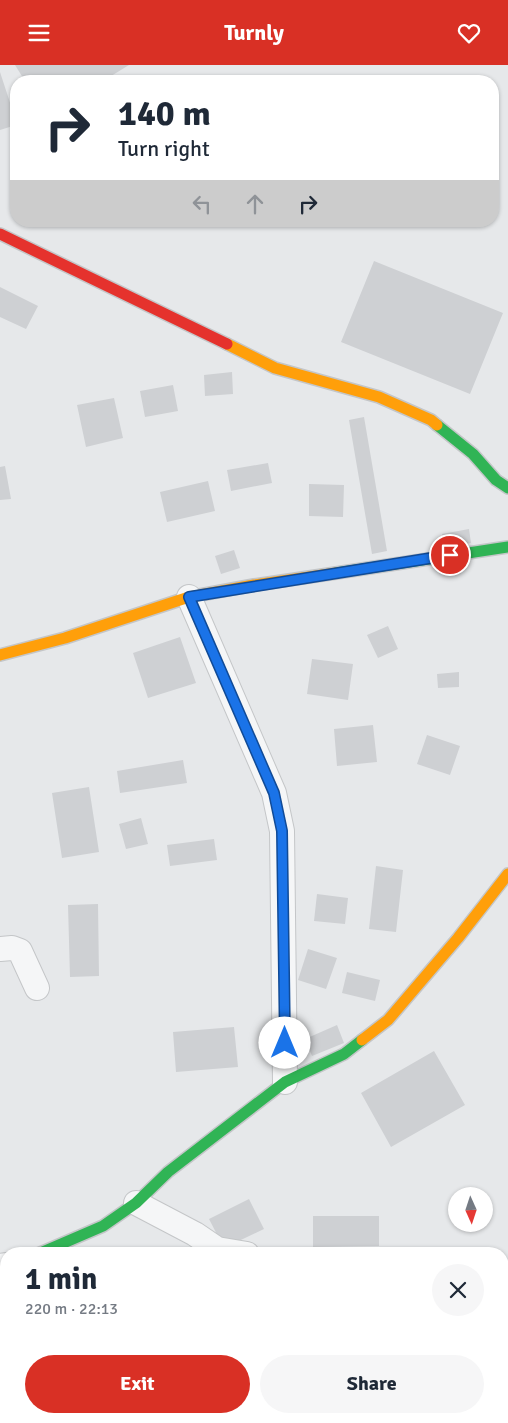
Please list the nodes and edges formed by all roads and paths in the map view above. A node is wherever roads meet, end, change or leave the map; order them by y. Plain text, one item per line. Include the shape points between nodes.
1 (0, 234) edge
2 (508, 488) edge
3 (508, 547) edge
4 (189, 597) junction
5 (0, 655) edge
6 (508, 875) edge
7 (0, 949) edge
8 (37, 988) dead end
9 (285, 1082) junction
10 (136, 1203) junction
11 (56, 1247) edge
12 (214, 1247) edge

1 - 2 street via 275,368 380,397 431,420 474,454 496,480
3 - 4 street
4 - 5 street via 65,638
4 - 9 street via 274,793 282,831
6 - 9 street via 388,1020 344,1054
7 - 8 street via 20,951
9 - 10 street via 168,1173
10 - 11 street via 103,1226
10 - 12 street

